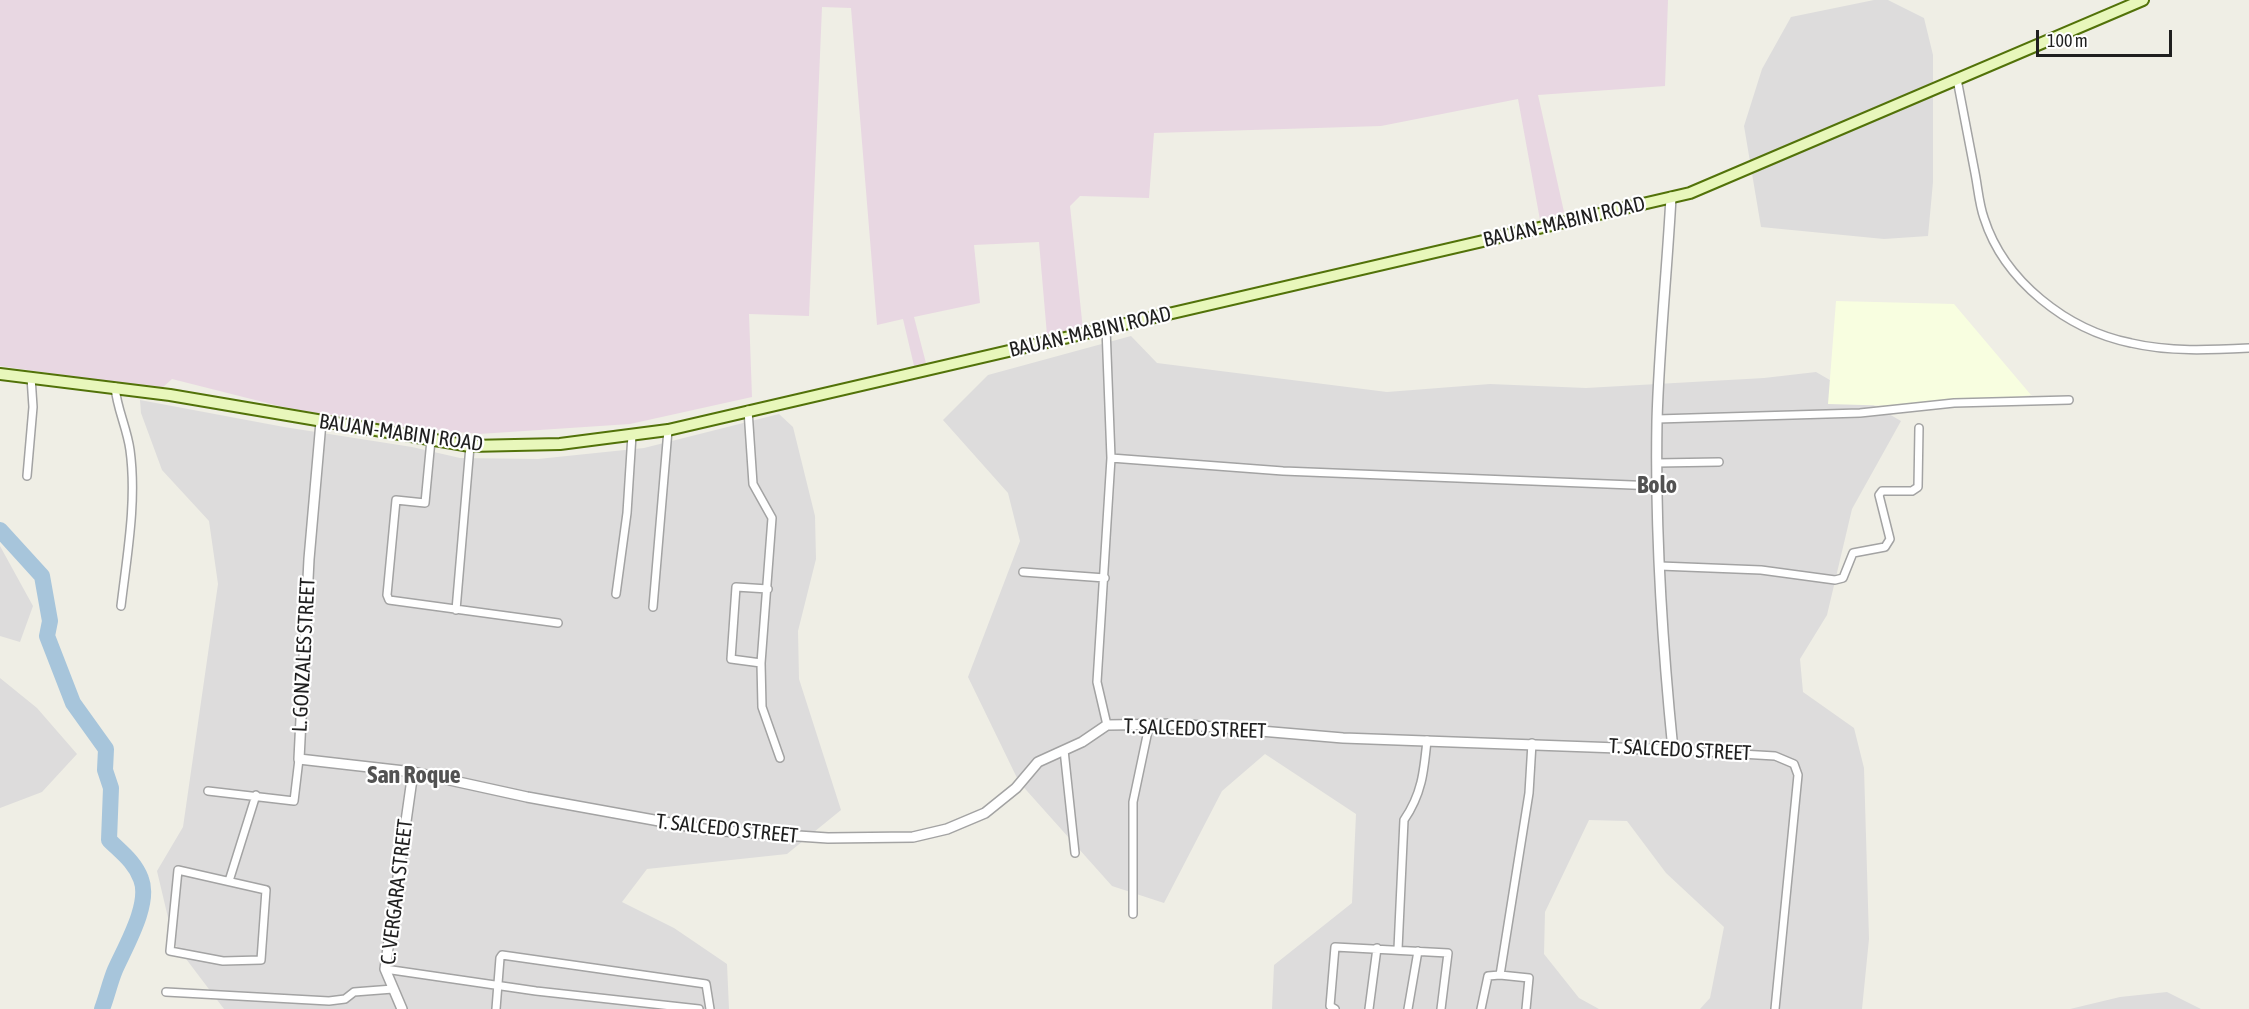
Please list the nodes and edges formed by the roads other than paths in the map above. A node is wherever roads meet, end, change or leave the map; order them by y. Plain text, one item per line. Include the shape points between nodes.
1 (2143, 0) edge
2 (1958, 79) junction
3 (1671, 197) junction
4 (1106, 328) junction
5 (2249, 348) edge
6 (0, 374) edge
7 (31, 377) junction
8 (115, 387) junction
9 (2068, 400) dead end
10 (748, 410) junction
11 (1658, 419) junction
12 (321, 422) junction
13 (1919, 428) dead end
14 (668, 430) junction
15 (632, 435) junction
16 (430, 440) junction
17 (470, 446) junction
18 (1111, 458) junction
19 (1719, 462) dead end
20 (1657, 463) junction
21 (27, 476) dead end
22 (1657, 486) junction
23 (1660, 566) junction
24 (1023, 572) dead end
25 (1105, 578) junction
26 (768, 589) junction
27 (616, 594) dead end
28 (121, 606) dead end
29 (653, 607) dead end
30 (456, 610) junction
31 (558, 623) dead end
32 (762, 663) junction
33 (1107, 725) junction
34 (1149, 726) junction
35 (1427, 741) junction
36 (1532, 743) junction
37 (1064, 750) junction
38 (1673, 750) junction
39 (780, 758) dead end
40 (299, 759) junction
41 (412, 772) junction
42 (208, 791) dead end
43 (256, 795) junction
44 (1075, 854) dead end
45 (230, 881) junction
46 (1133, 914) dead end
47 (1377, 948) junction
48 (1398, 949) junction
49 (1418, 951) junction
50 (385, 969) junction
51 (1500, 975) junction
52 (499, 986) junction
53 (393, 989) junction
54 (166, 992) dead end
55 (402, 1009) edge
56 (496, 1009) edge
57 (699, 1009) edge
58 (710, 1009) edge
59 (1335, 1009) edge
60 (1369, 1009) edge
61 (1408, 1009) edge
62 (1441, 1009) edge
63 (1481, 1009) edge
64 (1526, 1009) edge
65 (1775, 1009) edge

1 - 2 main road, BAUAN-MABINI ROAD
2 - 3 main road, BAUAN-MABINI ROAD via 1690,193
2 - 5 street via 1983,218 2000,251 2026,286 2058,313 2120,340 2207,351
3 - 4 main road, BAUAN-MABINI ROAD
3 - 11 street
4 - 10 main road, BAUAN-MABINI ROAD
4 - 18 street
6 - 7 main road, BAUAN-MABINI ROAD
7 - 8 main road, BAUAN-MABINI ROAD
7 - 21 street via 33,407
8 - 12 main road, BAUAN-MABINI ROAD
8 - 28 street via 130,449 133,499
9 - 11 street via 1803,416
10 - 14 main road, BAUAN-MABINI ROAD
10 - 26 street via 753,484 772,518
11 - 20 street
12 - 16 main road, BAUAN-MABINI ROAD
12 - 40 street, L. GONZALES STREET via 309,559
13 - 23 street via 1918,487 1912,491 1882,491 1879,495 1890,539 1885,547 1853,554 1844,578
14 - 15 main road, BAUAN-MABINI ROAD
14 - 29 street
15 - 17 main road, BAUAN-MABINI ROAD via 560,444
15 - 27 street
16 - 17 main road, BAUAN-MABINI ROAD
16 - 30 street via 425,503 396,500 387,595 394,602
17 - 30 street
18 - 22 street via 1283,471
18 - 25 street
19 - 20 street
20 - 22 street
22 - 23 street
23 - 38 street
24 - 25 street
25 - 33 street via 1097,682
26 - 32 street
26 - 32 street via 736,586 731,659
30 - 31 street
32 - 39 street via 762,707
33 - 34 street, T. SALCEDO STREET
33 - 37 street, T. SALCEDO STREET
34 - 35 street, T. SALCEDO STREET via 1178,724
34 - 46 street via 1133,802
35 - 36 street, T. SALCEDO STREET
35 - 48 street via 1423,779 1416,802 1404,820
36 - 38 street, T. SALCEDO STREET
36 - 51 street via 1529,793
37 - 41 street, T. SALCEDO STREET via 1038,762 1016,788 985,813 947,829 913,837 828,838 709,830
37 - 44 street
38 - 65 street, T. SALCEDO STREET via 1775,756 1794,764 1798,775
40 - 41 street, T. SALCEDO STREET
40 - 43 street, L. GONZALES STREET via 294,801
41 - 50 street, C. VERGARA STREET
42 - 43 street, L. GONZALES STREET
43 - 45 street
45 - 45 street via 178,870 170,951 223,961 261,960 266,890
47 - 48 street
47 - 59 street via 1335,947 1330,1006
47 - 60 street
48 - 49 street
49 - 61 street
49 - 62 street via 1448,953
50 - 52 street
50 - 53 street, C. VERGARA STREET
51 - 63 street via 1488,976
51 - 64 street via 1529,978
52 - 56 street
52 - 57 street
52 - 58 street via 502,955 706,984
53 - 54 street via 354,992 345,999 329,1001
53 - 55 street, C. VERGARA STREET

